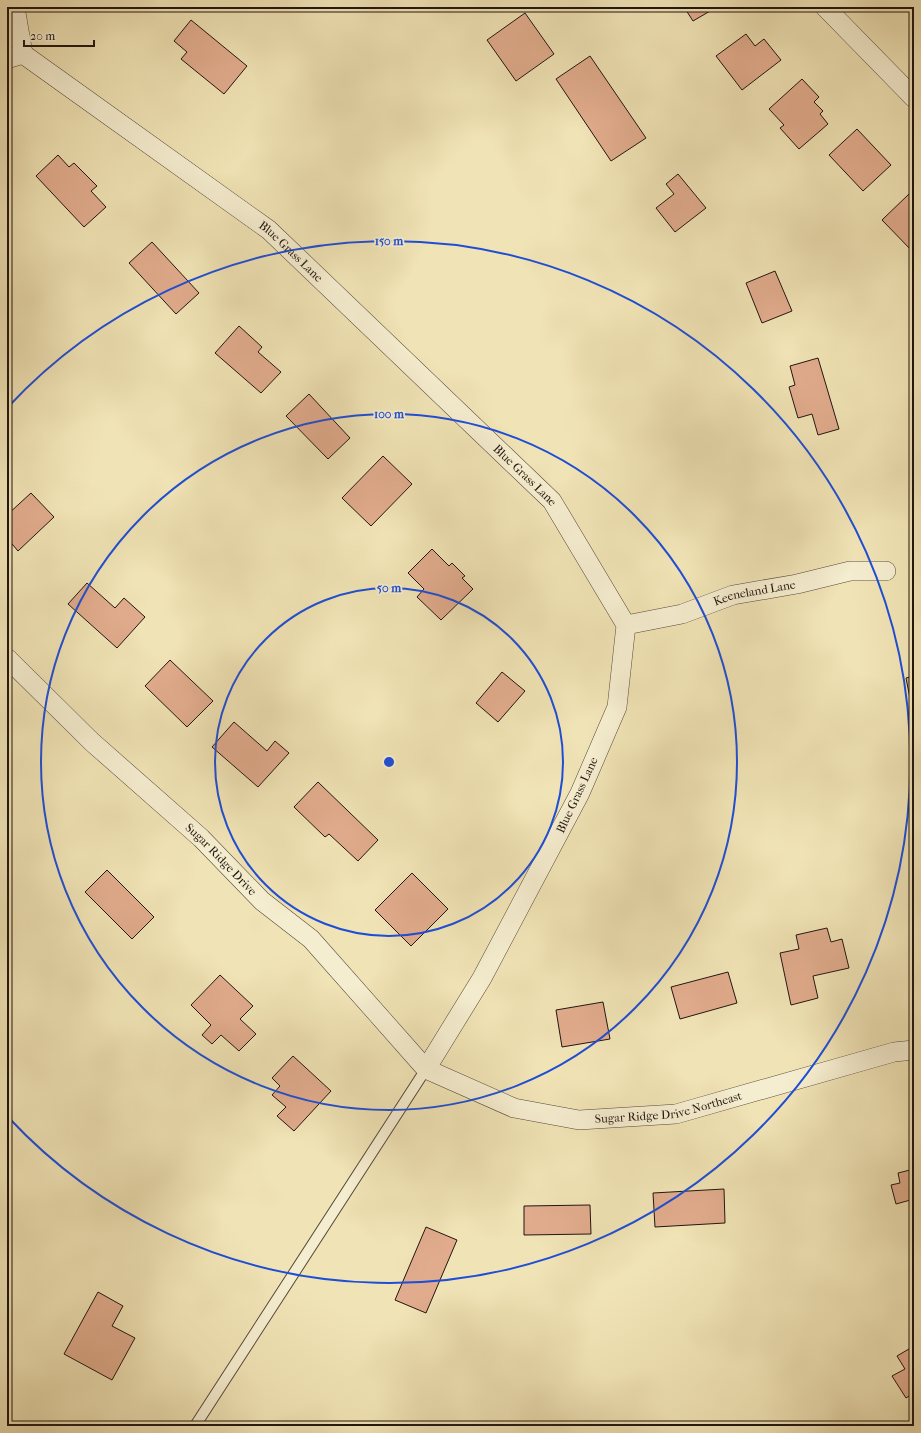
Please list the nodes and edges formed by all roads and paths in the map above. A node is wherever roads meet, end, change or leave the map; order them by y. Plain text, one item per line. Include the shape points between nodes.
1 (15, 7) edge
2 (825, 7) edge
3 (15, 57) edge
4 (914, 98) edge
5 (886, 571) dead end
6 (626, 625) junction
7 (7, 658) edge
8 (914, 1050) edge
9 (426, 1069) junction
10 (195, 1426) edge

1 - 3 street
2 - 4 street
3 - 6 street, Blue Grass Lane via 275,235 552,501
5 - 6 street, Keeneland Lane via 850,571 797,584 733,595 682,614
6 - 9 street, Blue Grass Lane via 617,707 580,794 482,978
7 - 9 street, Sugar Ridge Drive via 92,742 201,838 262,900 311,939
8 - 9 street, Sugar Ridge Drive Northeast via 894,1052 676,1114 579,1120 514,1108
9 - 10 lane

